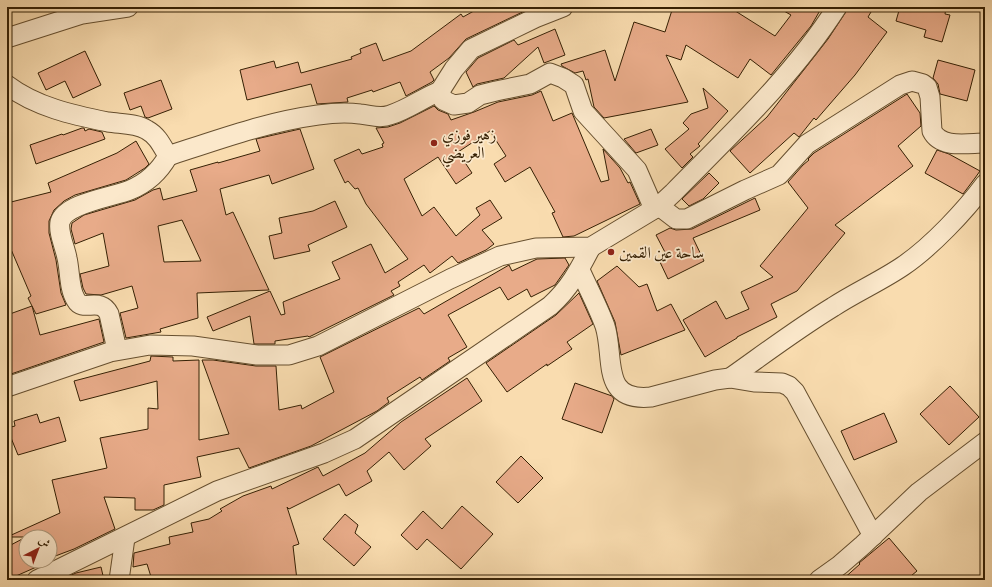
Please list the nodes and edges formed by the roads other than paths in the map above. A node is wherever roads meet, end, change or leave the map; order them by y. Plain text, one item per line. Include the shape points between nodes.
1 (128, 7) edge
2 (562, 7) edge
3 (838, 7) edge
4 (7, 38) edge
5 (7, 85) edge
6 (440, 91) junction
7 (985, 144) edge
8 (168, 156) junction
9 (985, 184) edge
10 (656, 207) junction
11 (591, 247) junction
12 (580, 270) junction
13 (117, 350) junction
14 (730, 378) junction
15 (7, 387) edge
16 (985, 442) edge
17 (873, 536) junction
18 (125, 538) junction
19 (37, 580) edge
20 (119, 580) edge
21 (818, 580) edge

1 - 4 street via 82,14
2 - 6 street via 471,49
3 - 10 street via 781,82 673,194
5 - 8 street via 40,104 109,122 142,127 156,137
6 - 8 street via 392,115 374,117 333,113 307,116 253,128
6 - 10 street via 443,100 454,105 468,103 480,95 530,84 550,74 563,78 574,86 583,111 637,170
7 - 10 street via 949,143 935,136 932,131 929,92 923,84 912,81 900,85 807,144 779,175 687,219 676,219
8 - 13 street via 162,167 150,179 130,190 67,212 60,224 75,300 84,305 98,305 107,309
9 - 14 street via 963,211 904,265 828,310
10 - 11 street
11 - 12 street
11 - 13 street via 536,248 500,256 318,346 289,355 257,355 167,345
12 - 14 street via 605,327 611,372 616,384 624,392 632,397 651,397
12 - 18 street via 571,284 550,306 355,439 217,492
13 - 15 street
14 - 17 street via 777,382 792,389
16 - 17 street via 919,492
17 - 21 street via 840,565
18 - 19 street
18 - 20 street

